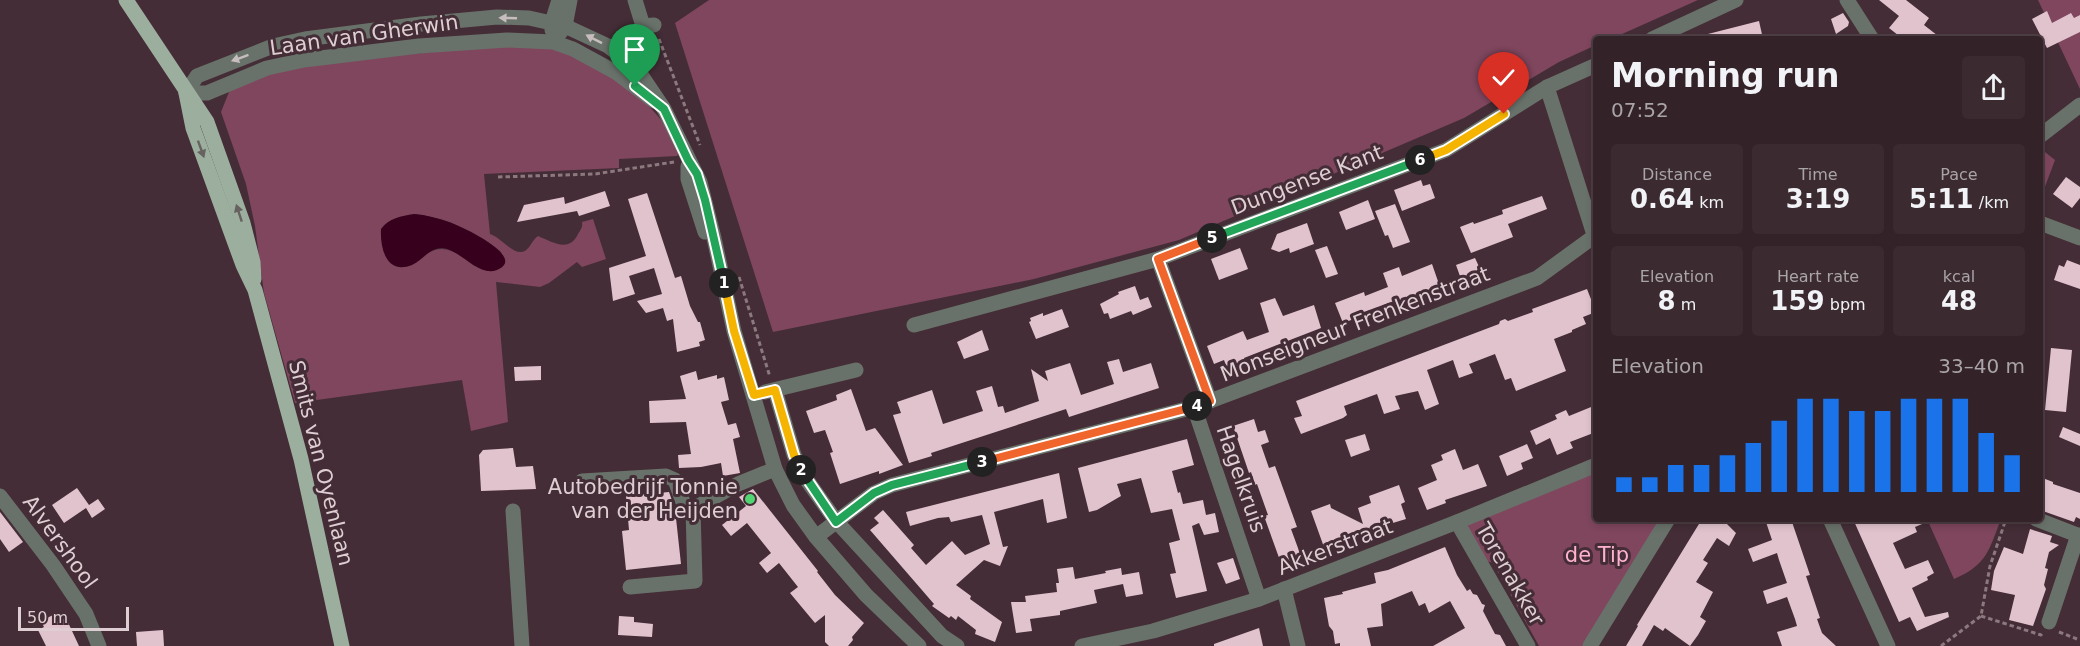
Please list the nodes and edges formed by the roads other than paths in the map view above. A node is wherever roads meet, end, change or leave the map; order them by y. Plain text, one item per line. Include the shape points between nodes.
1 (126, 0) edge
2 (559, 0) edge
3 (570, 0) edge
4 (635, 0) edge
5 (1736, 0) edge
6 (1847, 0) edge
7 (559, 24) junction
8 (654, 25) road end
9 (1658, 36) edge
10 (1870, 36) edge
11 (553, 42) junction
12 (1593, 66) edge
13 (1547, 87) junction
14 (186, 93) junction
15 (2080, 105) edge
16 (664, 109) junction
17 (2043, 134) edge
18 (2043, 225) edge
19 (1593, 231) edge
20 (1593, 238) edge
21 (2080, 238) edge
22 (1158, 259) junction
23 (914, 325) dead end
24 (856, 370) dead end
25 (775, 390) junction
26 (754, 395) junction
27 (1210, 401) junction
28 (1194, 407) junction
29 (1593, 466) edge
30 (775, 469) junction
31 (582, 481) dead end
32 (0, 496) edge
33 (693, 509) junction
34 (513, 512) dead end
35 (836, 522) junction
36 (1457, 522) junction
37 (1666, 522) edge
38 (1831, 522) edge
39 (2043, 522) edge
40 (2079, 535) edge
41 (816, 537) junction
42 (630, 587) dead end
43 (1284, 589) junction
44 (1259, 599) junction
45 (2048, 625) road end
46 (99, 646) edge
47 (342, 646) edge
48 (522, 646) edge
49 (920, 646) edge
50 (957, 646) edge
51 (1082, 646) edge
52 (1298, 646) edge
53 (1528, 646) edge
54 (1590, 646) edge
55 (1888, 646) edge

1 - 14 main road, Smits van Oyenlaan
2 - 7 street
3 - 7 street
4 - 8 street via 643,26
5 - 9 street
6 - 10 street
7 - 11 street
7 -> 14 street, Laan van Gherwin via 529,18 497,18 305,39 273,46 211,69 197,76
16 -> 7 street, Laan van Gherwin via 639,72 625,59 608,46
11 - 14 street, Laan van Gherwin via 468,42 304,60 267,68 207,93
11 - 16 street, Laan van Gherwin via 598,62
12 - 13 street, Dungense Kant
13 - 19 street
13 - 22 street, Dungense Kant via 1446,150
14 - 47 main road, Smits van Oyenlaan via 207,122 253,262 255,290 301,459
15 - 17 street
16 - 26 street, Laan van Gherwin via 697,174 729,271 734,331
18 - 21 street
20 - 27 street, Monseigneur Frenkenstraat via 1537,278
22 - 23 street, Dungense Kant
22 - 27 street, Hagelkruis
24 - 25 street
25 - 26 street
25 - 35 street via 794,455
26 - 30 street, Laan van Gherwin
27 - 28 street, Monseigneur Frenkenstraat
28 - 35 street, Monseigneur Frenkenstraat via 892,485 874,493
28 - 44 street, Hagelkruis
29 - 36 street, Akkerstraat
30 - 33 street
30 - 41 street, Laan van Gherwin via 793,505
31 - 33 street via 666,476 675,480 684,505
32 - 46 street, Alvershool via 86,614
33 - 42 street via 695,581
34 - 48 street
35 - 41 street, Monseigneur Frenkenstraat
35 - 50 street via 942,636
36 - 43 street, Akkerstraat
36 - 53 street, Torenakker
37 - 54 street
38 - 55 street
39 - 40 street
40 - 45 street
41 - 49 street, Laan van Gherwin via 866,595
43 - 44 street, Akkerstraat
43 - 52 street
44 - 51 street, Akkerstraat via 1154,631

